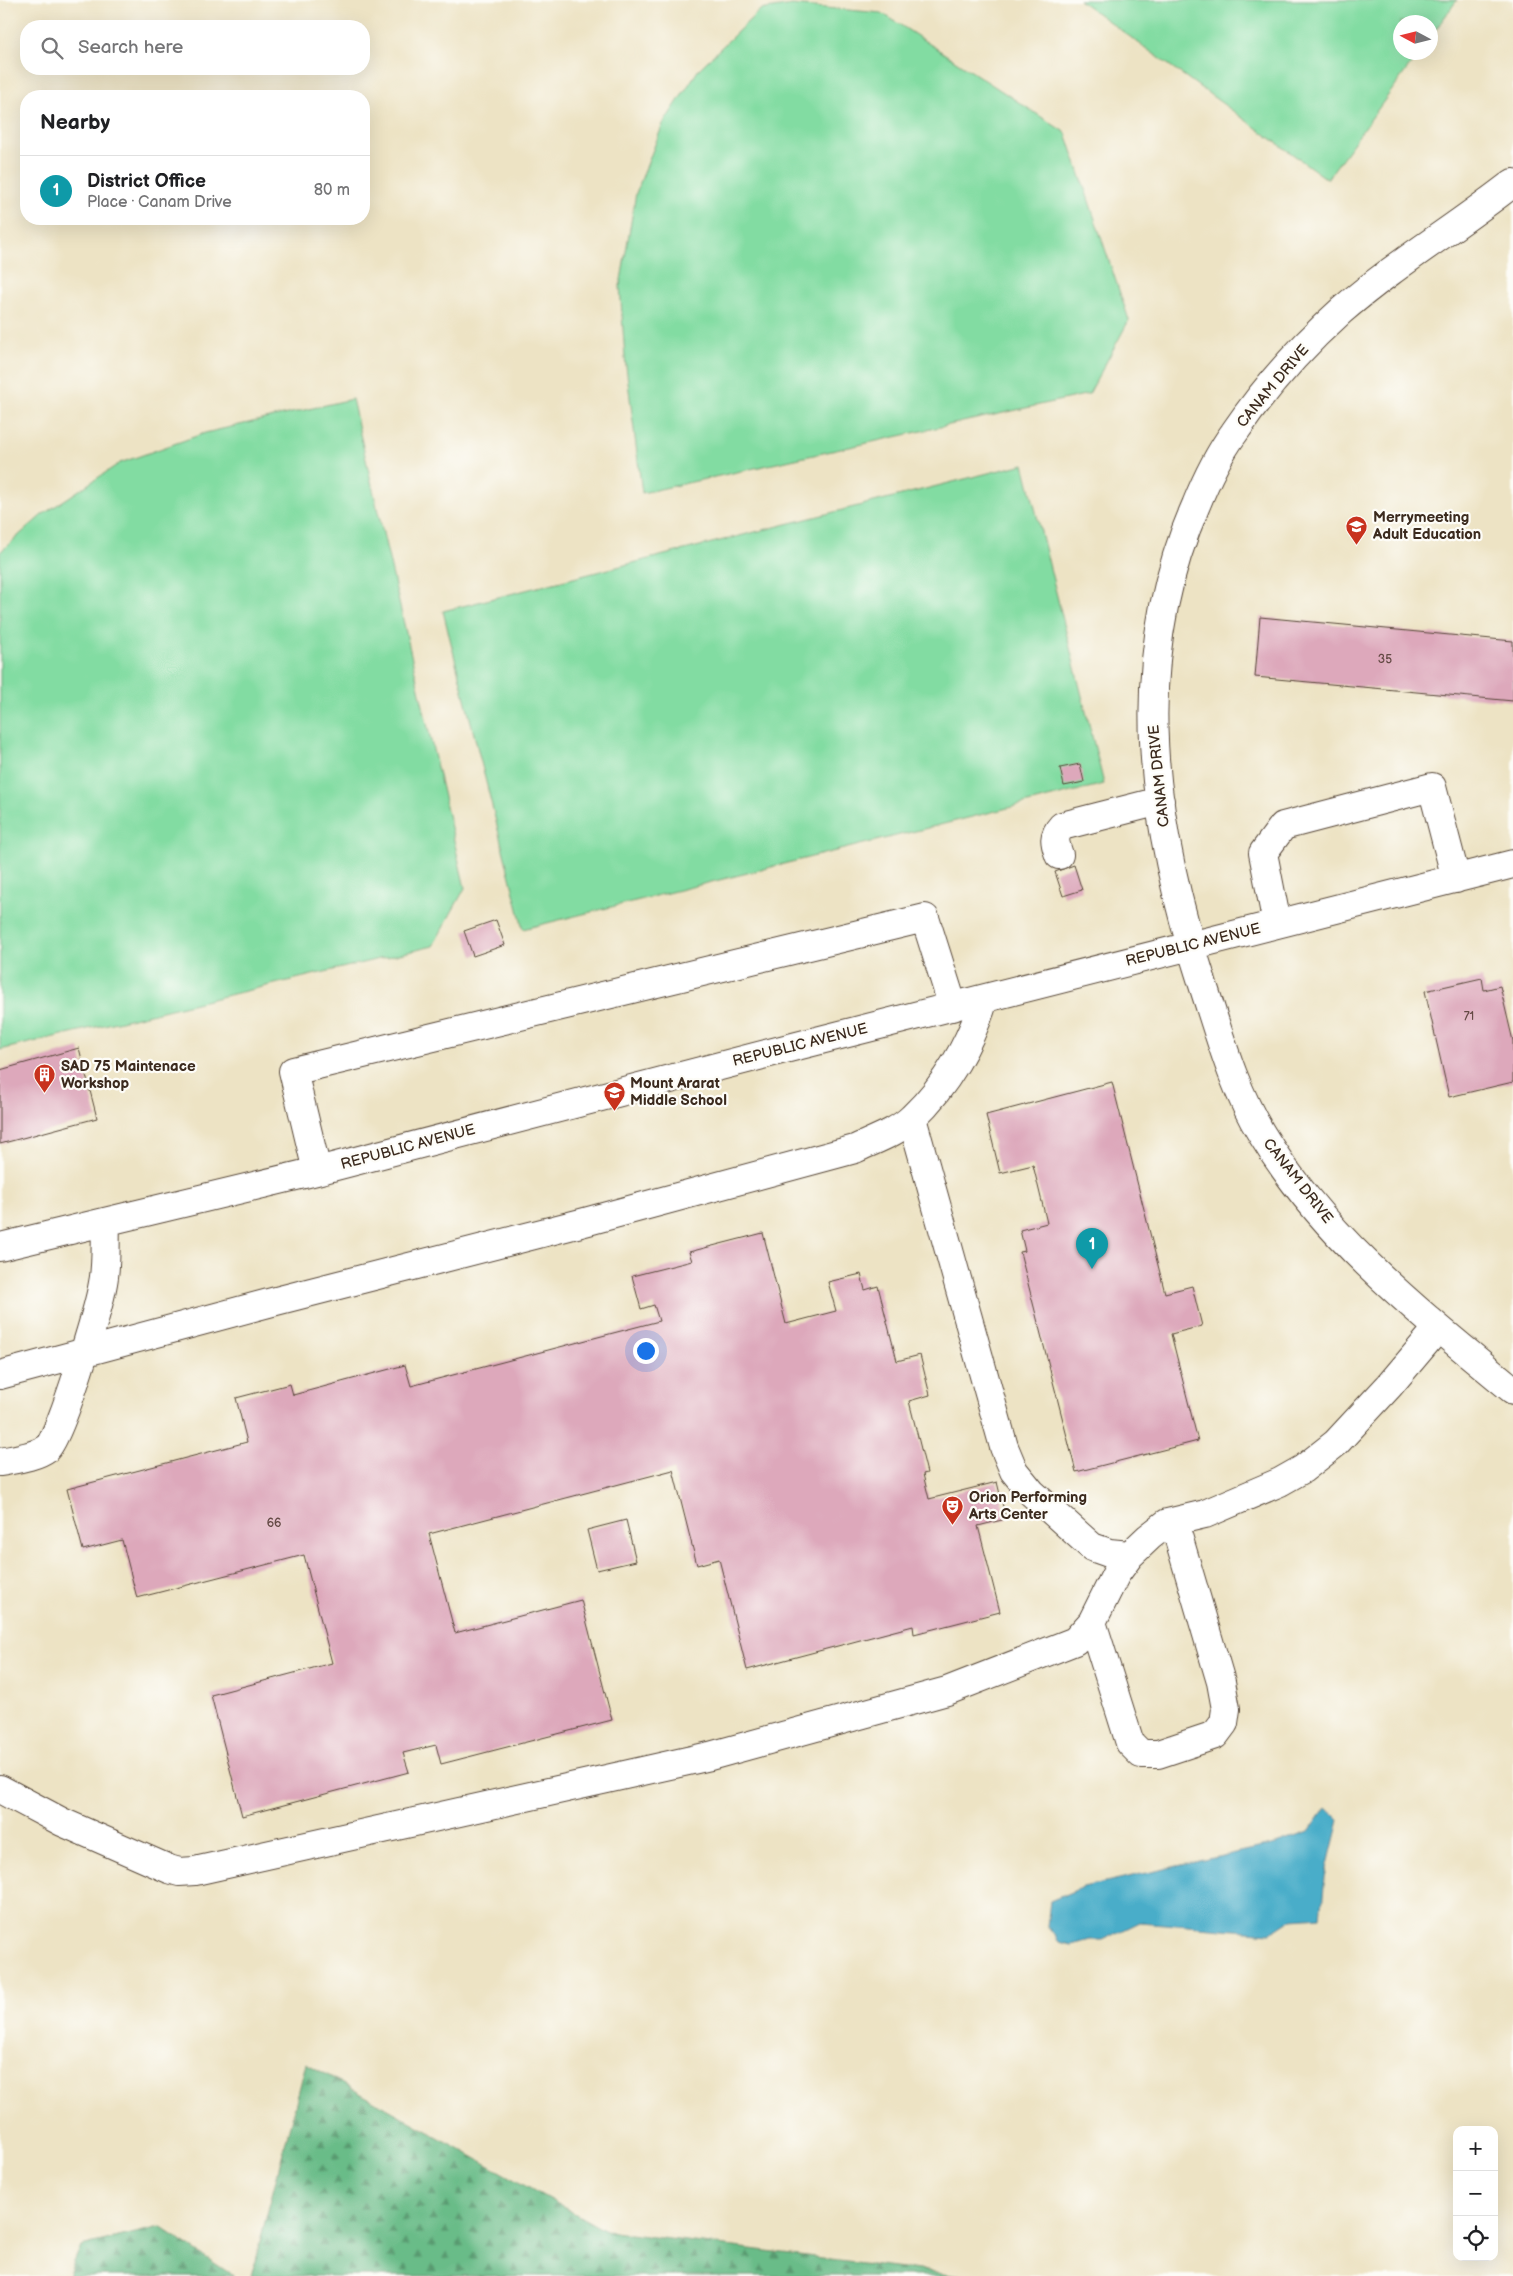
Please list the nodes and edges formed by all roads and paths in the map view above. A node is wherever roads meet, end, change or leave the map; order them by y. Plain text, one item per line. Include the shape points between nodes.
1 (1513, 183) edge
2 (1160, 801) junction
3 (1059, 855) dead end
4 (1513, 864) edge
5 (1456, 879) junction
6 (1277, 924) junction
7 (1190, 946) junction
8 (984, 999) junction
9 (953, 1007) junction
10 (912, 1118) junction
11 (317, 1171) junction
12 (106, 1222) junction
13 (0, 1247) edge
14 (1438, 1328) junction
15 (83, 1353) junction
16 (0, 1375) edge
17 (1513, 1390) edge
18 (0, 1462) edge
19 (1174, 1522) junction
20 (1130, 1555) junction
21 (1092, 1622) junction
22 (0, 1789) edge

1 - 2 street, CANAM DRIVE via 1342,311 1299,352 1232,435 1182,536 1164,602 1153,665 1152,724
2 - 3 street via 1062,826 1054,841
2 - 7 street, CANAM DRIVE
4 - 5 street, REPUBLIC AVENUE
5 - 6 street, REPUBLIC AVENUE
5 - 6 street via 1432,787 1283,826 1263,853
6 - 7 street, REPUBLIC AVENUE
7 - 8 street, REPUBLIC AVENUE
7 - 14 street, CANAM DRIVE via 1230,1068 1260,1131 1321,1214 1370,1267
8 - 9 street, REPUBLIC AVENUE
8 - 10 street via 975,1028 958,1058
9 - 11 street, REPUBLIC AVENUE
9 - 11 street via 925,918 293,1071
10 - 15 street via 888,1133 847,1151
10 - 20 street via 1004,1447 1014,1471 1037,1498 1092,1547
11 - 12 street, REPUBLIC AVENUE
12 - 13 street, REPUBLIC AVENUE
12 - 15 street via 104,1282
14 - 17 street, CANAM DRIVE
14 - 19 street via 1390,1386 1336,1443 1303,1469 1205,1514
15 - 16 street
15 - 18 street via 60,1426 48,1447 38,1453
19 - 20 street via 1166,1524
19 - 21 street via 1221,1682 1226,1710 1224,1723 1215,1735 1158,1754 1141,1754 1130,1743
20 - 21 street via 1104,1594
21 - 22 street via 1075,1641 947,1691 710,1756 195,1871 169,1869 62,1822

